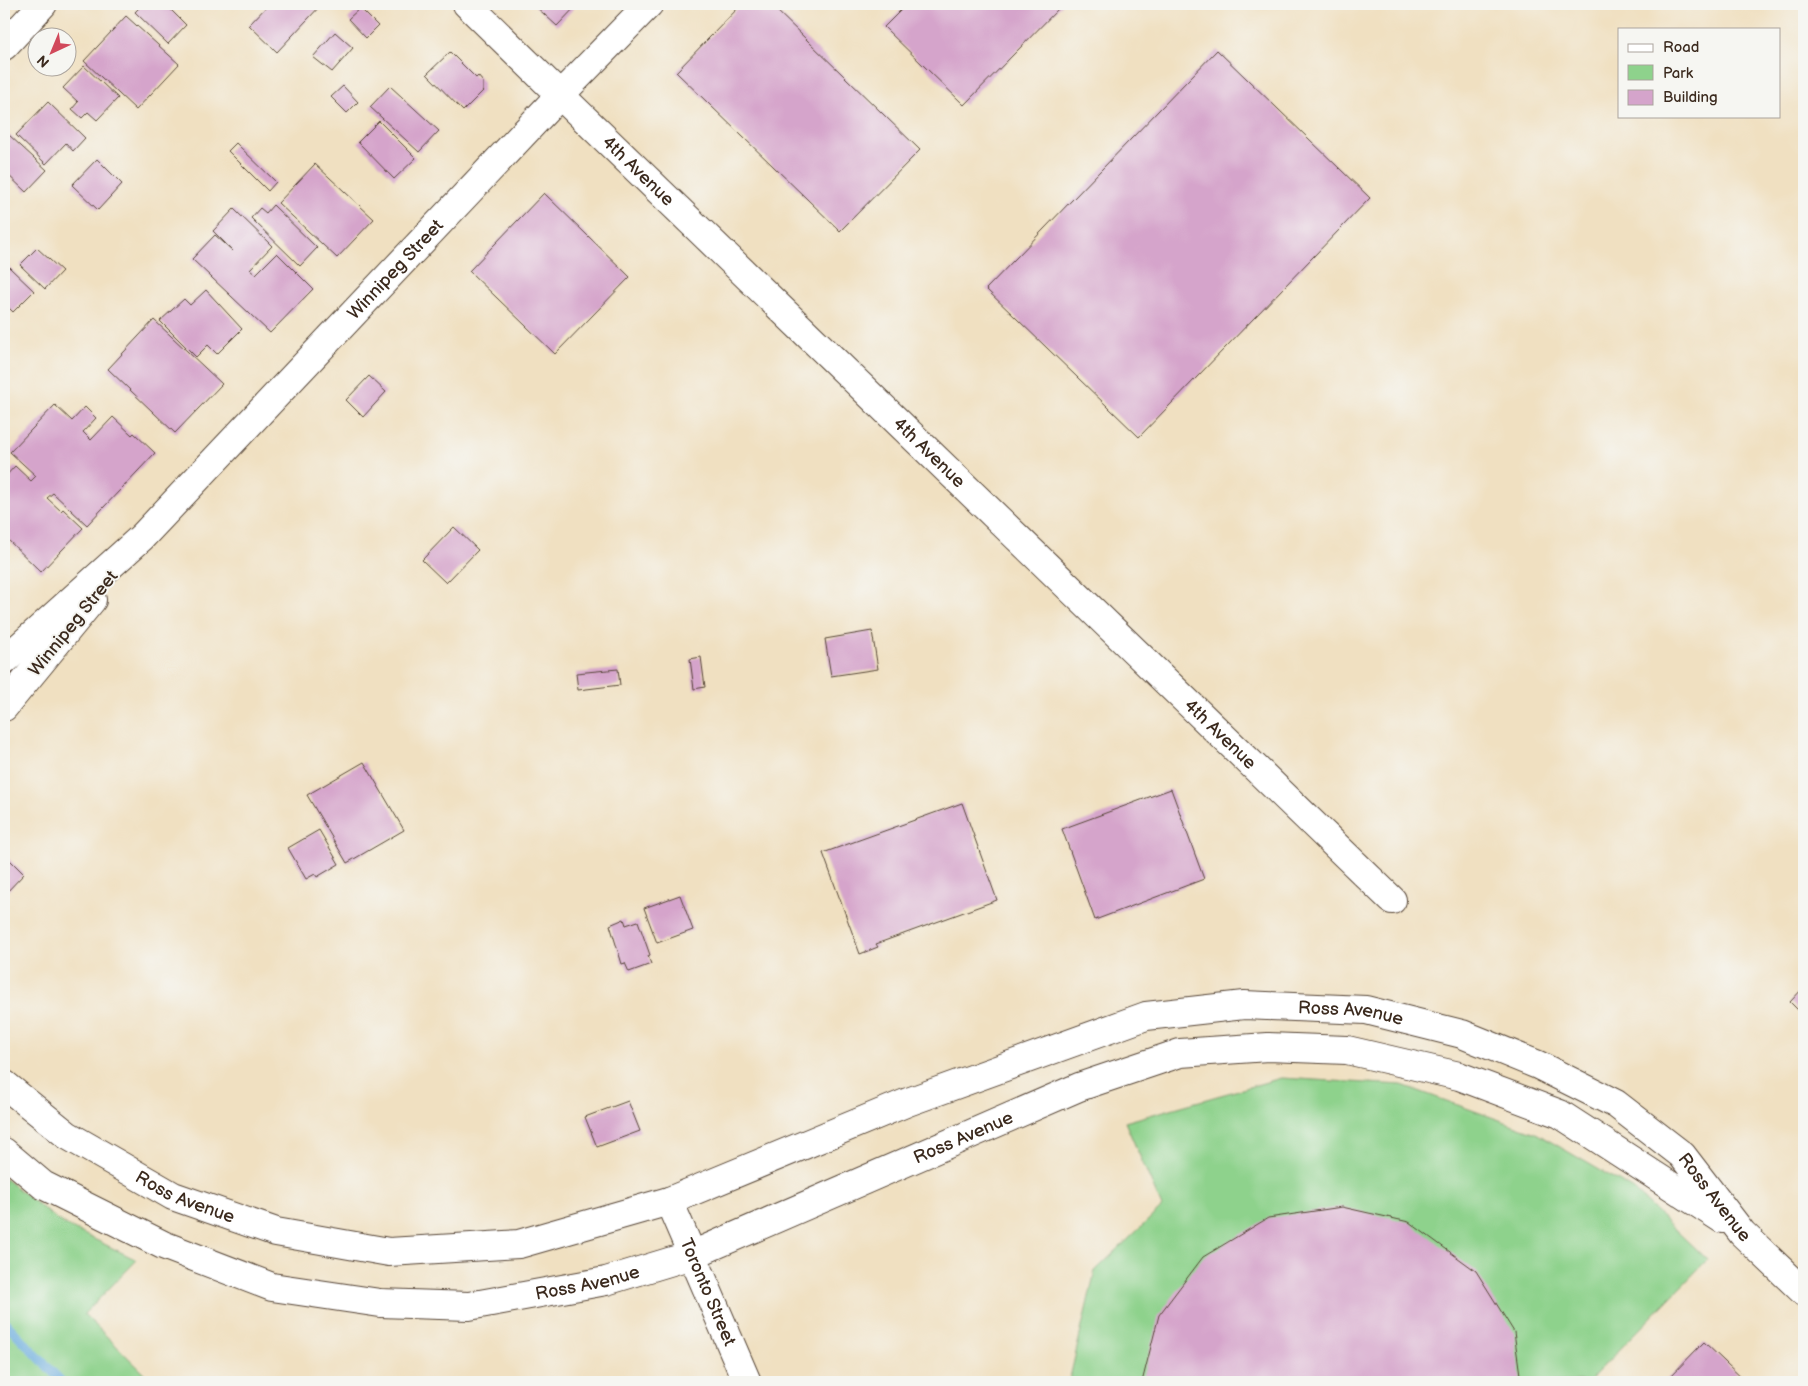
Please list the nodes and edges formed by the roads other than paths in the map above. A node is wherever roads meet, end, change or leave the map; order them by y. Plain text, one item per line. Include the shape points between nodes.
1 (43, 4) edge
2 (467, 4) edge
3 (649, 4) edge
4 (4, 46) edge
5 (560, 94) junction
6 (142, 537) junction
7 (4, 662) edge
8 (4, 707) edge
9 (1392, 900) dead end
10 (4, 1084) edge
11 (4, 1152) edge
12 (669, 1201) junction
13 (1742, 1233) junction
14 (692, 1255) junction
15 (1804, 1292) edge
16 (747, 1382) edge

1 - 4 main road
2 - 5 main road, 4th Avenue
3 - 5 main road, Winnipeg Street
5 - 6 main road, Winnipeg Street
5 - 9 main road, 4th Avenue
6 - 7 main road, Winnipeg Street
6 - 8 main road, Winnipeg Street
10 - 12 main road, Ross Avenue via 67,1136 173,1196 276,1232 389,1252 519,1244
11 - 14 main road, Ross Avenue via 43,1185 162,1246 272,1287 380,1303 470,1306 606,1282
12 - 13 main road, Ross Avenue via 908,1102 1146,1016 1244,1005 1366,1010 1462,1034 1538,1065 1616,1104 1682,1155
12 - 14 main road, Toronto Street
13 - 14 main road, Ross Avenue via 1560,1114 1460,1076 1357,1052 1268,1047 1180,1052 1079,1087
13 - 15 main road
14 - 16 main road, Toronto Street

